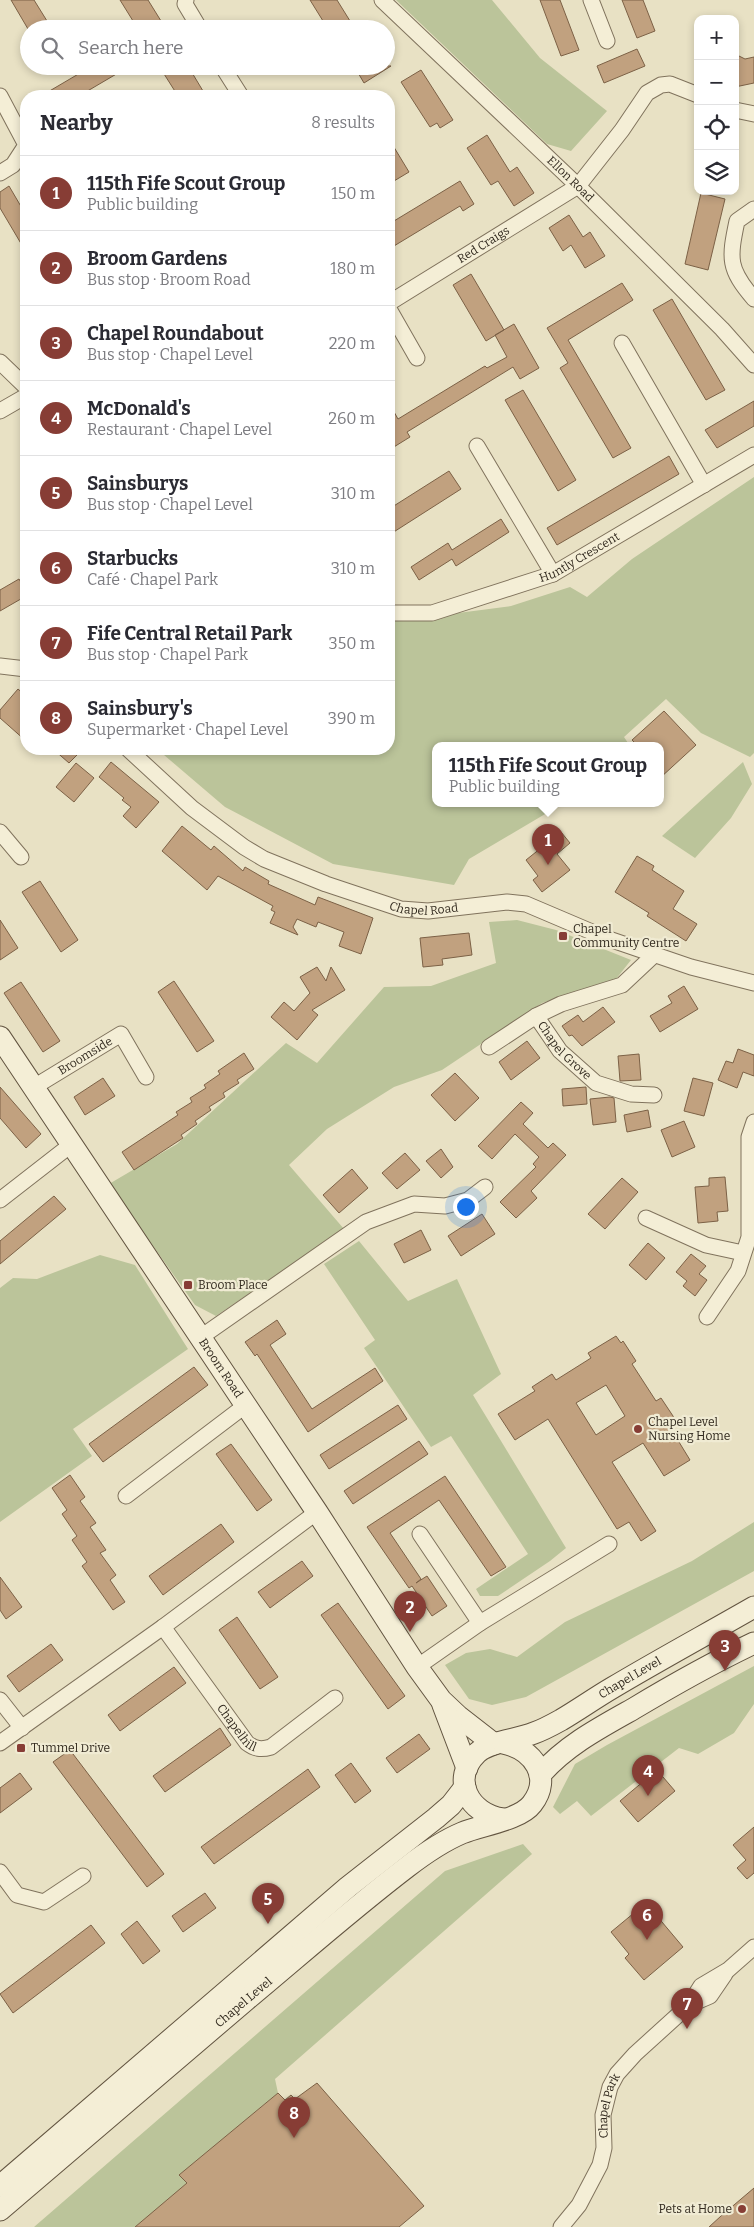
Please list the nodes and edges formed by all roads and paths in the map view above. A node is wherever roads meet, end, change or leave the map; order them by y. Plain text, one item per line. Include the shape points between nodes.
1 (186, 0) edge
2 (382, 0) edge
3 (591, 0) edge
4 (195, 20) edge
5 (607, 41) dead end
6 (228, 75) edge
7 (237, 90) edge
8 (694, 93) edge
9 (0, 96) edge
10 (739, 111) edge
11 (754, 114) edge
12 (20, 134) edge
13 (20, 155) edge
14 (0, 173) edge
15 (578, 186) junction
16 (754, 209) edge
17 (395, 299) edge
18 (754, 299) edge
19 (395, 320) edge
20 (622, 342) dead end
21 (417, 358) dead end
22 (0, 362) edge
23 (754, 365) edge
24 (20, 381) edge
25 (20, 399) edge
26 (0, 411) edge
27 (477, 446) dead end
28 (754, 455) edge
29 (704, 486) junction
30 (553, 574) junction
31 (395, 613) edge
32 (0, 666) edge
33 (20, 668) edge
34 (135, 755) edge
35 (0, 832) edge
36 (21, 857) dead end
37 (654, 955) junction
38 (754, 984) edge
39 (536, 1016) junction
40 (0, 1037) edge
41 (489, 1047) dead end
42 (146, 1077) dead end
43 (34, 1087) junction
44 (654, 1095) dead end
45 (754, 1122) edge
46 (72, 1144) junction
47 (485, 1186) dead end
48 (0, 1200) edge
49 (646, 1218) dead end
50 (743, 1253) junction
51 (707, 1317) dead end
52 (200, 1337) junction
53 (246, 1405) junction
54 (126, 1496) dead end
55 (318, 1512) junction
56 (420, 1534) dead end
57 (609, 1544) dead end
58 (754, 1607) edge
59 (480, 1623) junction
60 (163, 1627) junction
61 (754, 1643) edge
62 (417, 1667) junction
63 (335, 1698) dead end
64 (0, 1700) edge
65 (441, 1700) junction
66 (22, 1728) junction
67 (0, 1743) edge
68 (499, 1743) junction
69 (540, 1775) junction
70 (466, 1778) junction
71 (503, 1819) junction
72 (0, 1872) edge
73 (83, 1876) dead end
74 (754, 1947) edge
75 (0, 2186) edge
76 (0, 2210) edge
77 (561, 2227) edge

1 - 4 street
2 - 15 street, Ellon Road
3 - 5 street
6 - 7 street
8 - 15 street via 670,84 647,93
9 - 12 street
10 - 11 street
13 - 14 street via 13,166
15 - 17 street, Red Craigs
15 - 23 street, Ellon Road
16 - 18 street via 737,221 732,266 738,280
19 - 21 street
20 - 29 street
22 - 24 street
25 - 26 street
27 - 30 street
28 - 29 street, Huntly Crescent
29 - 30 street, Huntly Crescent
30 - 31 street, Huntly Crescent via 432,613
32 - 33 street
34 - 37 street, Chapel Road via 192,808 244,847 294,871 401,909 428,911 507,902 526,904
35 - 36 street
37 - 38 street, Chapel Road
37 - 39 street, Chapel Grove via 622,985 561,1004
39 - 41 street, Chapel Grove
39 - 44 street, Chapel Grove via 560,1051 596,1083 631,1094
40 - 43 main road, Broom Road
42 - 43 street, Broomside via 120,1034
43 - 46 main road, Broom Road
45 - 50 street via 749,1137 749,1237
46 - 48 street
46 - 52 main road, Broom Road
47 - 52 street via 468,1200 445,1206 414,1204 366,1222
49 - 50 street via 706,1245
50 - 51 street via 738,1271
52 - 53 main road, Broom Road
53 - 54 street
53 - 55 main road, Broom Road
55 - 60 street
55 - 62 main road, Broom Road
56 - 59 street
57 - 59 street
58 - 68 main road, Chapel Level via 560,1720 533,1733
59 - 62 street
60 - 63 street, Chapelhill via 247,1743 254,1748 271,1747
60 - 66 street
61 - 69 main road, Chapel Level via 700,1669 612,1720 555,1758
62 - 65 main road, Broom Road
64 - 66 street
65 - 68 main road, Broom Road via 458,1716
65 - 70 main road, Broom Road
66 - 67 street
68 - 69 main road via 527,1752
68 - 70 main road, Chapel Level via 478,1752
69 - 71 main road, Chapel Level via 540,1786 531,1805 518,1815
70 - 71 main road via 471,1802 482,1813
70 - 75 main road, Chapel Level via 451,1805 348,1887
71 - 76 main road, Chapel Level via 462,1833 408,1866
72 - 73 street via 18,1896 44,1902
74 - 77 street, Chapel Park via 728,1970 710,1996 689,2005 617,2074 603,2115 604,2148 600,2165 579,2206

